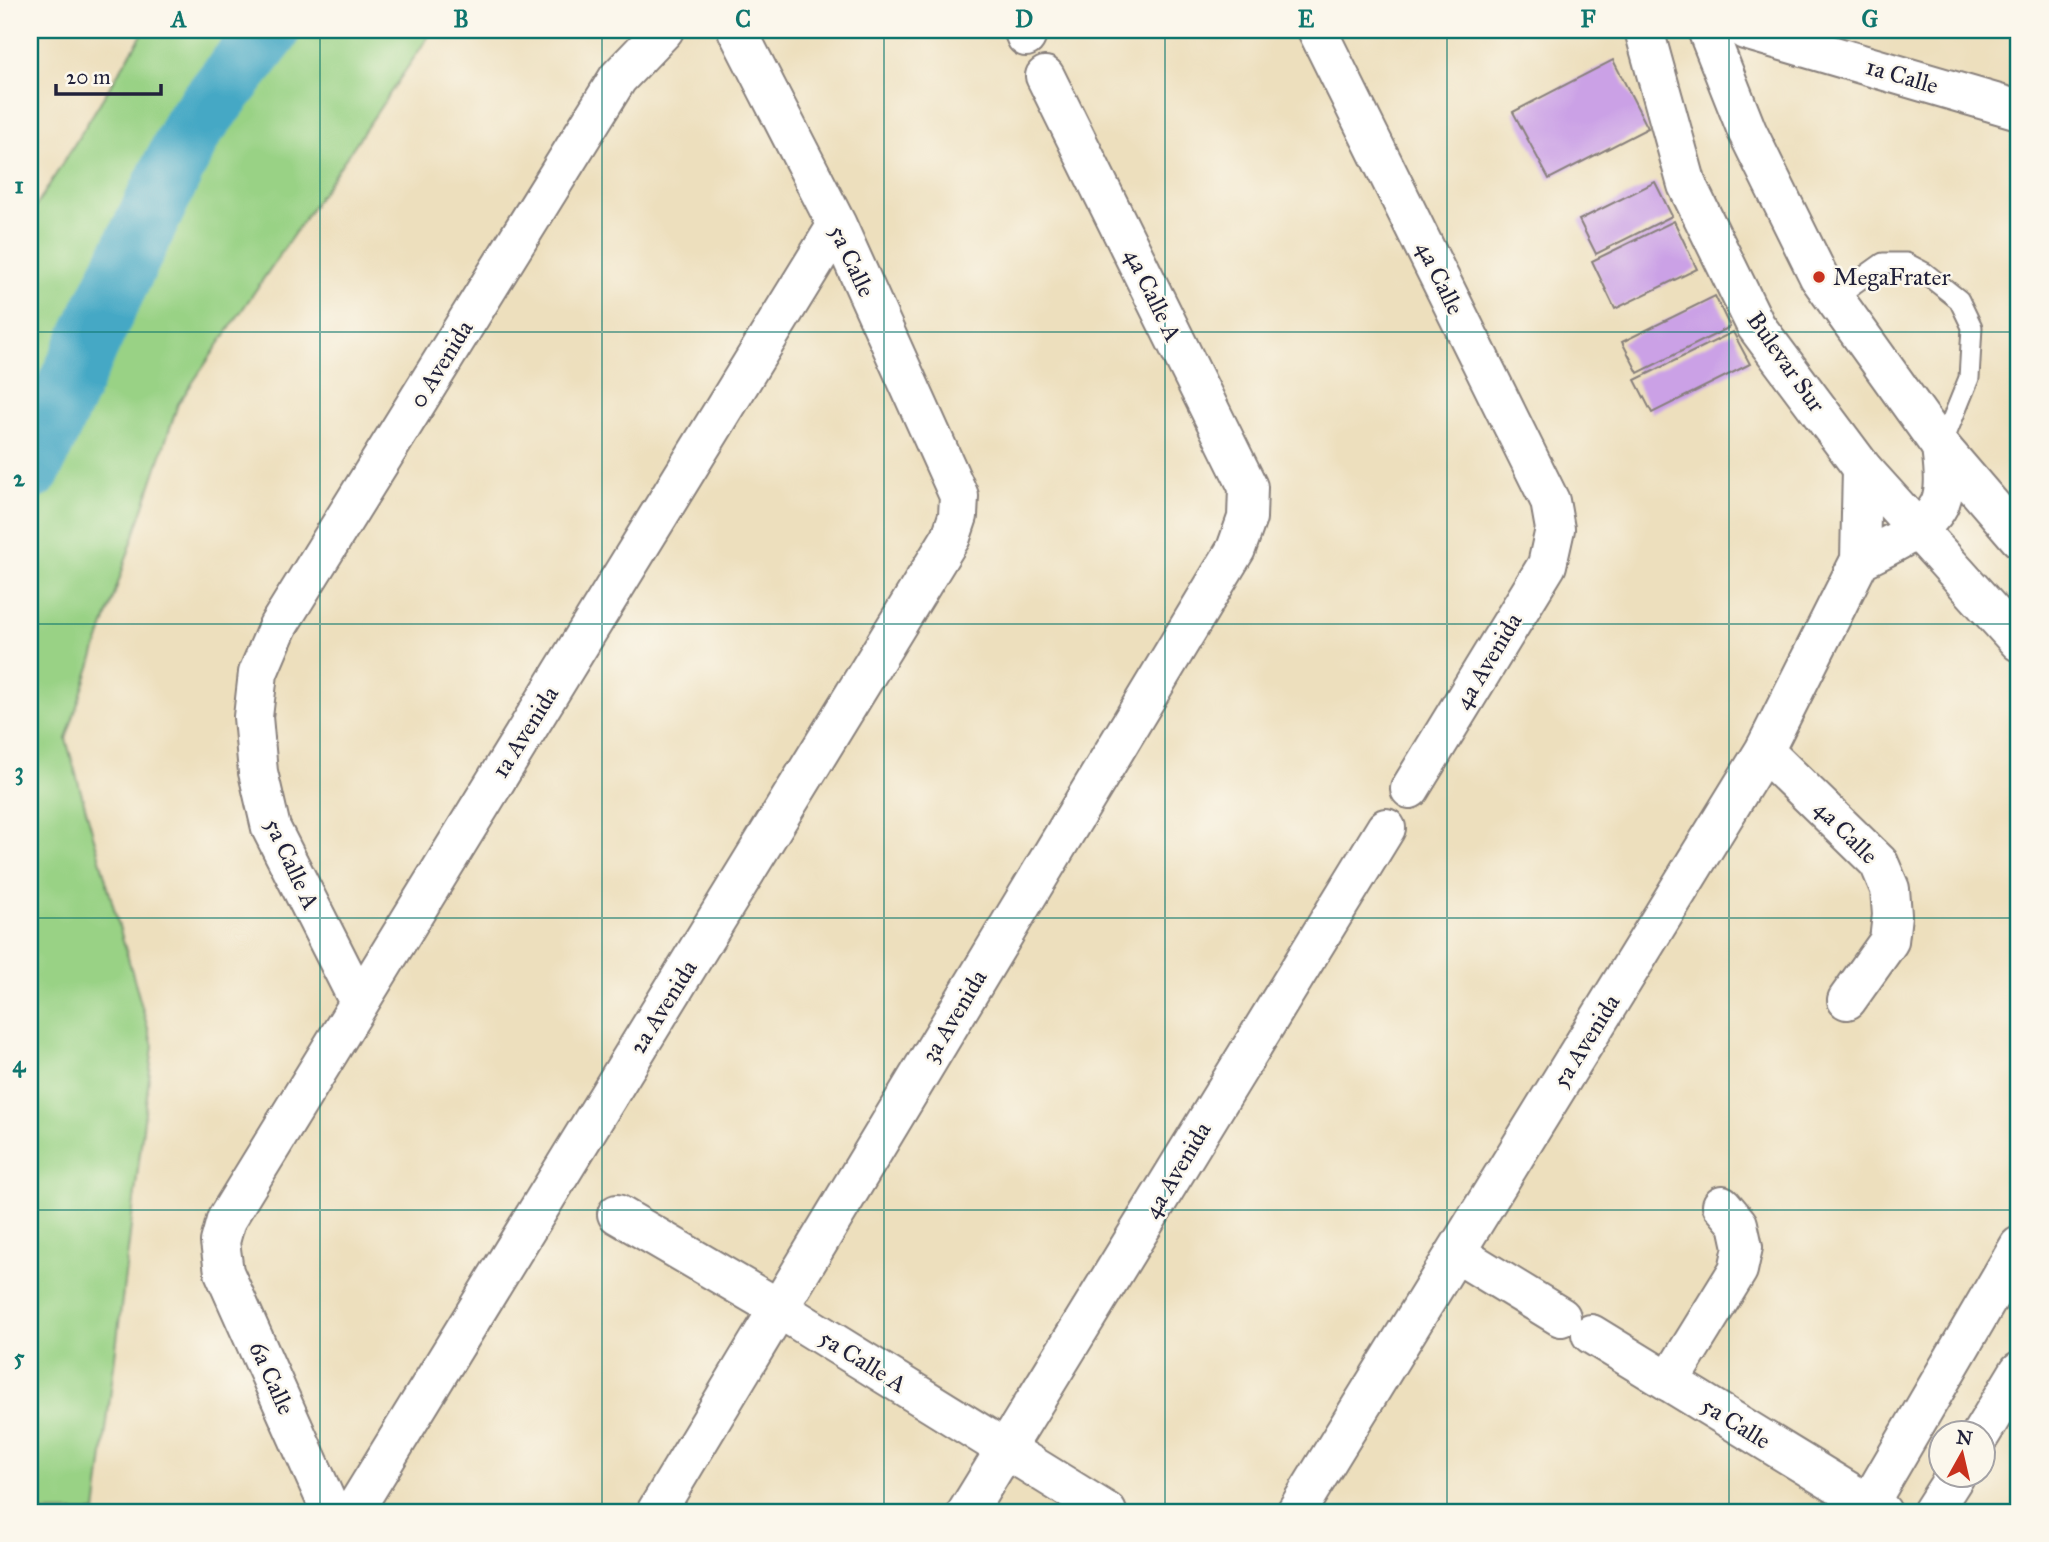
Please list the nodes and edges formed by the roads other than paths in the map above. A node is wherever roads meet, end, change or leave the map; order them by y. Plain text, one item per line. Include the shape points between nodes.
1 (664, 30) edge
2 (737, 30) edge
3 (1317, 30) edge
4 (1644, 30) edge
5 (1707, 30) edge
6 (1745, 30) edge
7 (1045, 76) dead end
8 (2019, 110) edge
9 (837, 226) junction
10 (1834, 298) junction
11 (1941, 447) junction
12 (1862, 468) junction
13 (959, 496) joint
14 (1247, 518) joint
15 (1555, 529) joint
16 (1916, 529) junction
17 (2019, 538) edge
18 (1860, 560) junction
19 (2019, 642) edge
20 (253, 717) joint
21 (1764, 751) junction
22 (1410, 789) dead end
23 (1386, 828) dead end
24 (1847, 1000) dead end
25 (359, 1002) junction
26 (1722, 1205) dead end
27 (617, 1214) dead end
28 (220, 1242) joint
29 (2019, 1247) edge
30 (1456, 1253) junction
31 (778, 1308) junction
32 (2019, 1371) edge
33 (1670, 1382) junction
34 (1989, 1420) edge
35 (1006, 1450) junction
36 (1946, 1490) edge
37 (1872, 1510) edge
38 (331, 1512) edge
39 (353, 1512) edge
40 (656, 1512) edge
41 (967, 1512) edge
42 (1107, 1512) edge
43 (1296, 1512) edge
44 (1932, 1512) edge

1 - 20 street, 0 Avenida via 618,78 278,626 258,673
2 - 9 street, 5a Calle
3 - 15 street, 4a Calle via 1550,501
4 - 12 street, Bulevar Sur via 1687,185 1756,326
5 - 10 street via 1747,131 1819,277
6 - 8 street, 1a Calle
7 - 14 street, 4a Calle A via 1248,487
9 - 13 street, 5a Calle
9 - 25 street, 1a Avenida
10 - 11 street
10 - 11 lane via 1883,263 1906,263 1959,300 1972,327 1969,378
11 - 16 street via 1942,499
11 - 17 street
12 - 16 street, Bulevar Sur
12 - 18 street, 5a Avenida
13 - 39 street, 2a Avenida via 950,537
14 - 31 street, 3a Avenida via 1236,549
15 - 22 street, 4a Avenida via 1548,565
16 - 18 street
16 - 19 street, Bulevar Sur
18 - 21 street, 5a Avenida
20 - 25 street, 5a Calle A via 258,772 271,828
21 - 24 street, 4a Calle via 1879,863 1890,889 1889,941
21 - 30 street, 5a Avenida
23 - 35 street, 4a Avenida
25 - 28 street, 1a Avenida via 226,1220
26 - 33 street via 1738,1224 1743,1247 1738,1270
27 - 31 street, 5a Calle A
28 - 38 street, 6a Calle via 224,1272
29 - 37 street
30 - 33 street, 5a Calle
30 - 43 street, 5a Avenida
31 - 35 street, 5a Calle A
31 - 40 street, 3a Avenida
32 - 34 street
33 - 37 street, 5a Calle
35 - 41 street, 4a Avenida
35 - 42 street, 5a Calle A
36 - 44 street

